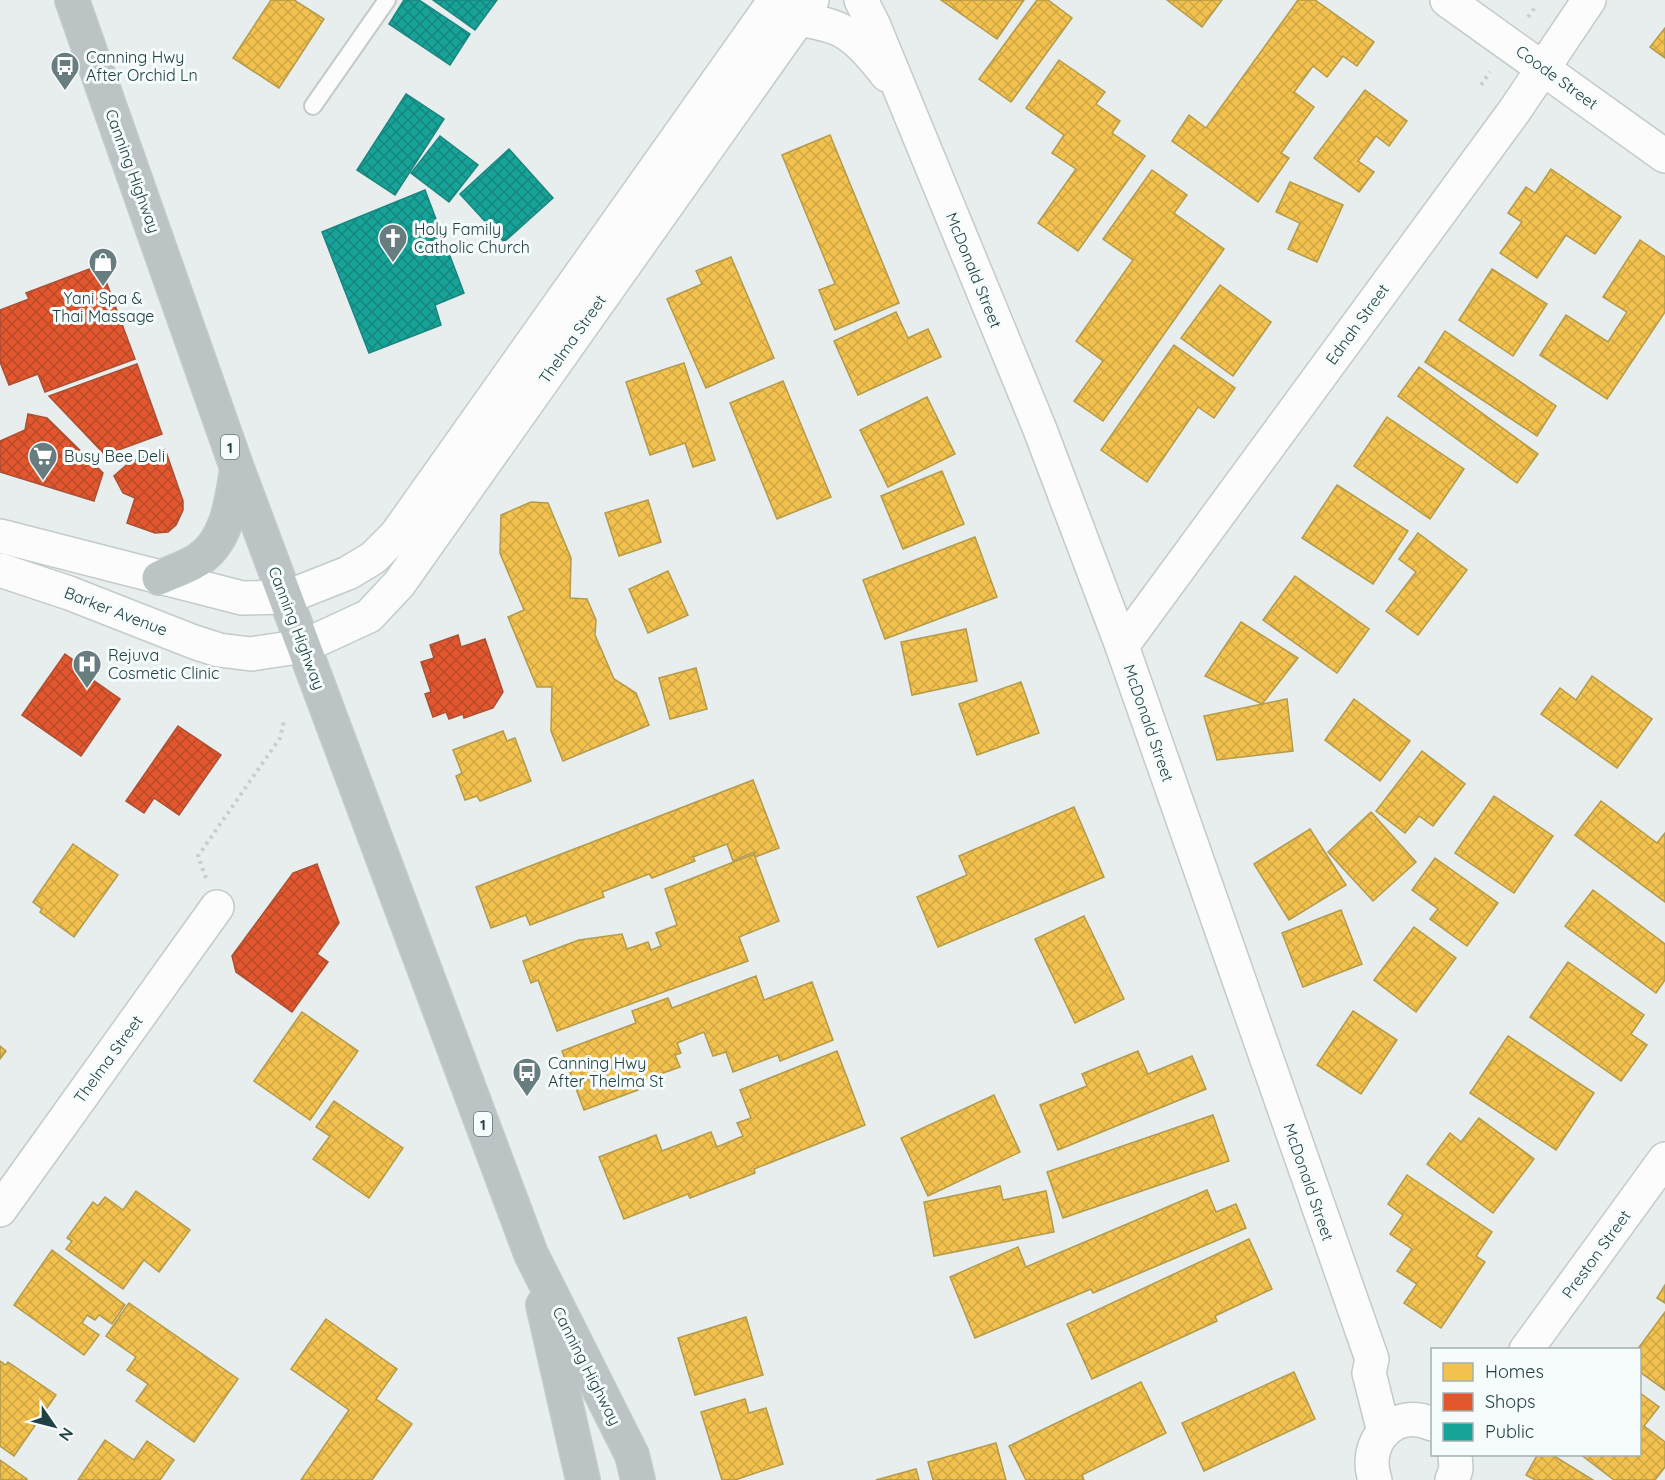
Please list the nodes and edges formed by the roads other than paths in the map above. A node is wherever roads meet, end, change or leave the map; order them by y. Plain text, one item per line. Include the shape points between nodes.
1 (72, 0) edge
2 (387, 0) edge
3 (861, 0) edge
4 (1447, 0) edge
5 (1589, 0) edge
6 (796, 6) edge
7 (1543, 68) junction
8 (903, 96) junction
9 (313, 106) dead end
10 (1665, 156) edge
11 (237, 468) junction
12 (0, 536) edge
13 (81, 557) junction
14 (0, 570) edge
15 (159, 578) junction
16 (69, 592) junction
17 (287, 597) junction
18 (304, 646) junction
19 (1122, 646) junction
20 (217, 907) road end
21 (1665, 1159) edge
22 (0, 1210) edge
23 (531, 1254) junction
24 (1527, 1348) edge
25 (1409, 1425) edge
26 (1366, 1476) edge
27 (583, 1480) edge
28 (638, 1480) edge

1 - 11 highway, Canning Highway / 1
2 - 9 lane
3 - 8 street, McDonald Street
4 - 7 street, Coode Street
5 - 7 street, Ednah Street
6 - 8 street, McDonald Street via 845,32 875,60
6 - 17 street, Thelma Street via 396,535 373,558 348,573
6 - 18 street, Thelma Street via 399,584 369,616
7 - 10 street, Coode Street
7 - 19 street, Ednah Street
8 - 19 street, McDonald Street via 1039,427
11 - 15 highway via 230,513 216,542 199,560
11 - 17 highway, Canning Highway / 1
12 - 13 street
13 - 15 street
13 - 16 street
14 - 16 street, Barker Avenue
15 - 17 street via 242,598
16 - 18 street, Barker Avenue via 219,650 251,654
17 - 18 highway, Canning Highway / 1
18 - 23 highway, Canning Highway / 1
19 - 25 street, McDonald Street via 1372,1359 1369,1373
20 - 22 street, Thelma Street
21 - 24 street, Preston Street
23 - 27 highway, Canning Highway / 1
23 - 28 highway, Canning Highway / 1 via 632,1455
25 - 26 street via 1372,1453

